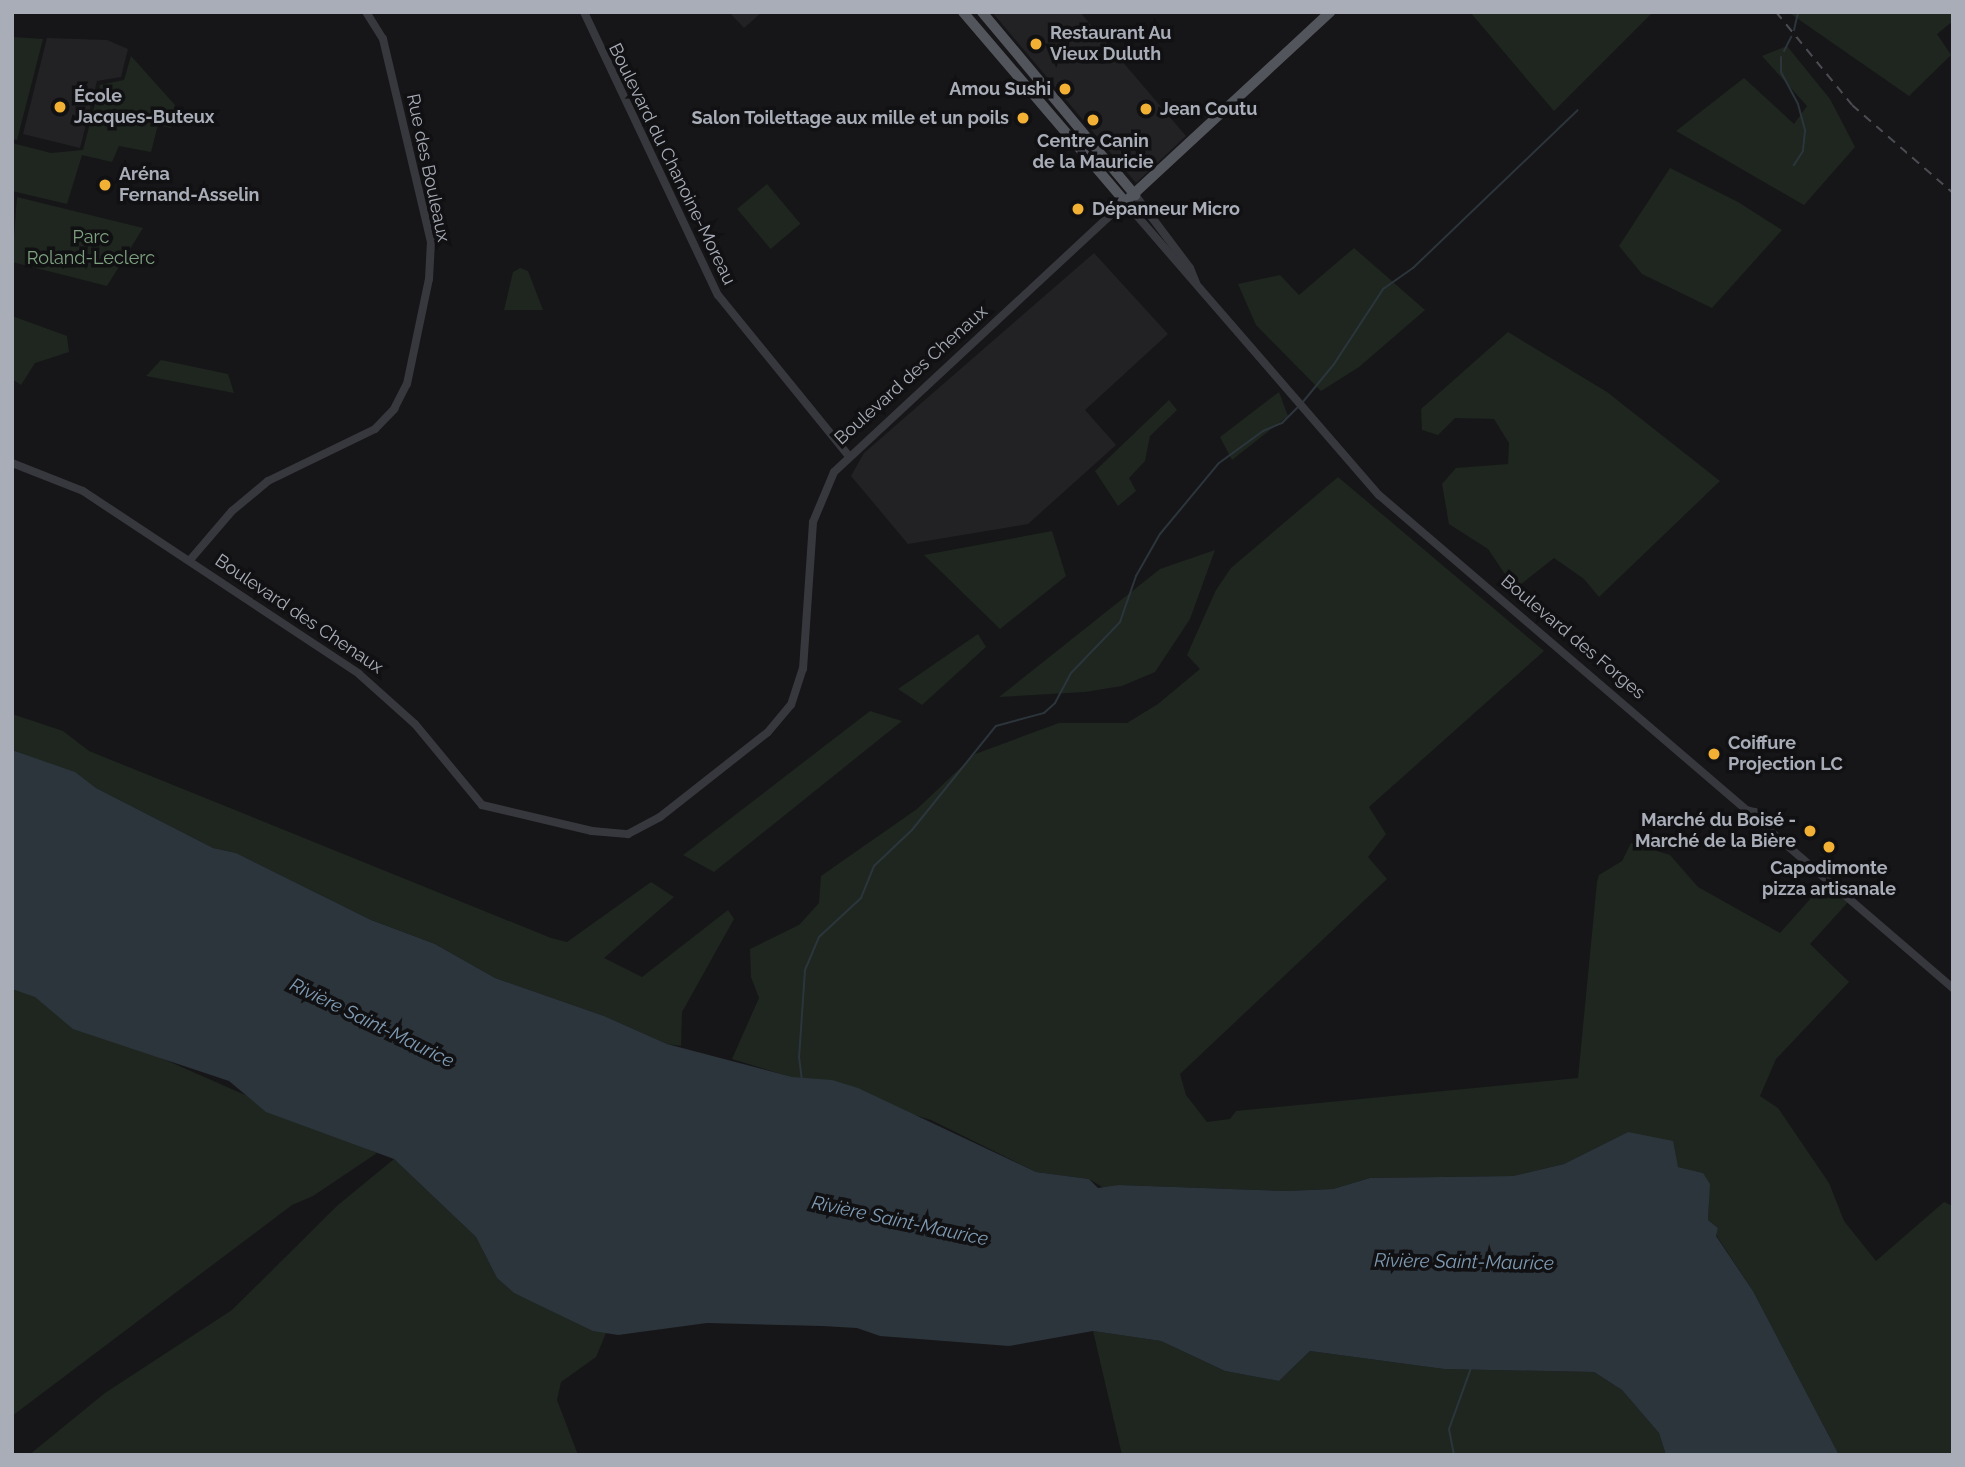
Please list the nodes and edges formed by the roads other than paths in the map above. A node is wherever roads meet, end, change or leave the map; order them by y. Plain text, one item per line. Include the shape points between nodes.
1 (366, 12) edge
2 (584, 12) edge
3 (963, 12) edge
4 (982, 12) edge
5 (1330, 12) edge
6 (1135, 195) junction
7 (1125, 202) junction
8 (1196, 283) junction
9 (848, 455) junction
10 (12, 463) edge
11 (190, 560) junction
12 (1953, 988) edge

1 - 11 street, Rue des Bouleaux via 383,39 431,242 429,279 407,384 394,409 375,429 268,481 232,511
2 - 9 street, Boulevard du Chanoine-Moreau via 718,295
3 - 7 main road, Boulevard des Forges
4 - 6 main road, Boulevard des Forges
5 - 6 main road, Boulevard des Chenaux
6 - 7 main road, Boulevard des Chenaux
6 - 8 street, Boulevard des Forges via 1190,268
7 - 8 street, Boulevard des Forges via 1182,274
7 - 9 street, Boulevard des Chenaux
8 - 12 street, Boulevard des Forges via 1385,500 1746,810 1755,812 1762,824
9 - 11 street, Boulevard des Chenaux via 827,482 813,518 803,669 791,705 768,732 660,817 628,834 592,831 482,806 415,724 376,688
10 - 11 street, Boulevard des Chenaux via 78,488

